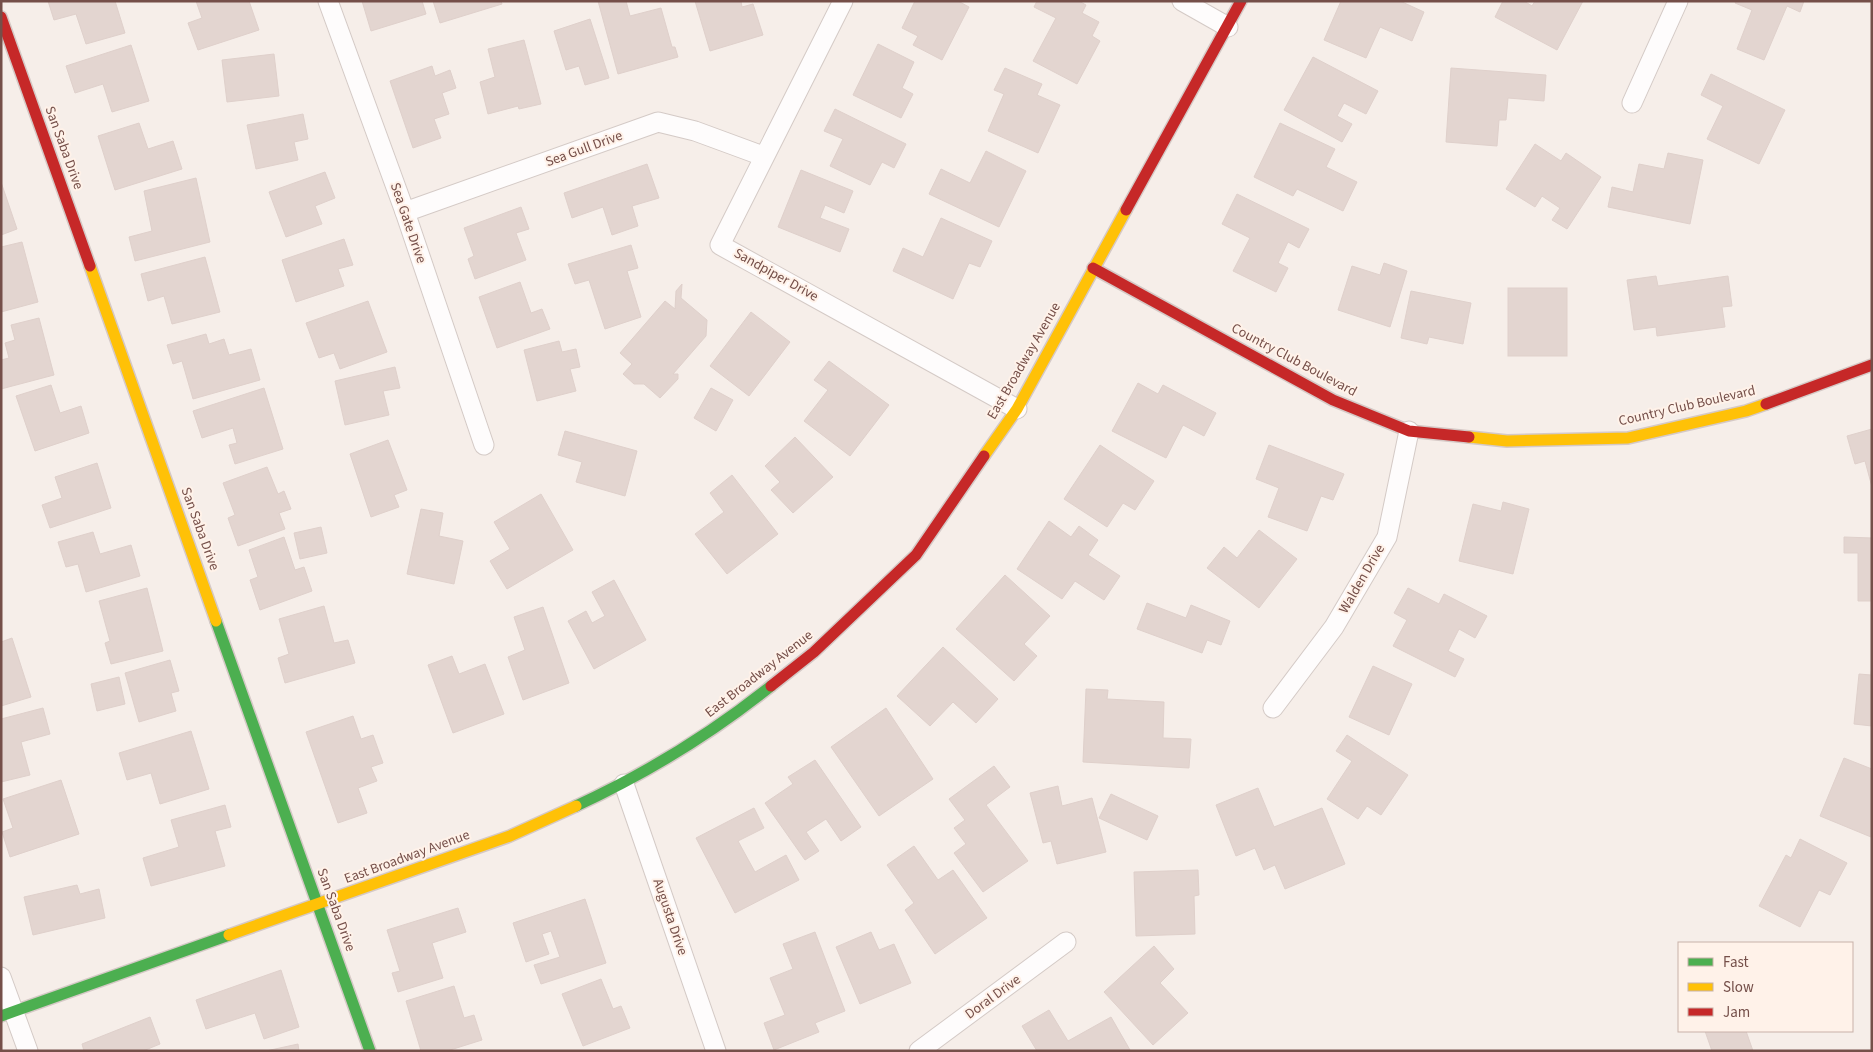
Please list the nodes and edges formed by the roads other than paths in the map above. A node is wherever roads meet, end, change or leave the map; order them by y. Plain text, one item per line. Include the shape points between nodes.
1 (328, 1) edge
2 (843, 1) edge
3 (1182, 1) edge
4 (1241, 1) edge
5 (1678, 1) edge
6 (1, 17) edge
7 (1228, 27) junction
8 (1632, 102) dead end
9 (763, 156) junction
10 (405, 212) junction
11 (1093, 268) junction
12 (1872, 365) edge
13 (1017, 409) junction
14 (1409, 431) junction
15 (484, 445) dead end
16 (1273, 708) dead end
17 (624, 784) junction
18 (318, 905) junction
19 (1066, 942) dead end
20 (1, 977) edge
21 (7, 1013) edge
22 (28, 1051) edge
23 (370, 1051) edge
24 (716, 1051) edge
25 (919, 1051) edge

1 - 10 street, Sea Gate Drive
2 - 9 street, Sandpiper Drive
3 - 7 street
4 - 7 street, East Broadway Avenue
5 - 8 street
6 - 18 street, San Saba Drive
7 - 11 street, East Broadway Avenue
9 - 10 street, Sea Gull Drive via 695,131 658,122
9 - 13 street, Sandpiper Drive via 720,245
10 - 15 street, Sea Gate Drive
11 - 13 street, East Broadway Avenue
11 - 14 street, Country Club Boulevard via 1332,400
12 - 14 street, Country Club Boulevard via 1746,411 1628,438 1506,441
13 - 17 street, East Broadway Avenue via 916,555 814,652 735,715
14 - 16 street, Walden Drive via 1387,537 1334,627
17 - 18 street, East Broadway Avenue via 510,836
17 - 24 street, Augusta Drive
18 - 21 street, East Broadway Avenue
18 - 23 street, San Saba Drive
19 - 25 street, Doral Drive
20 - 21 street
21 - 22 street

